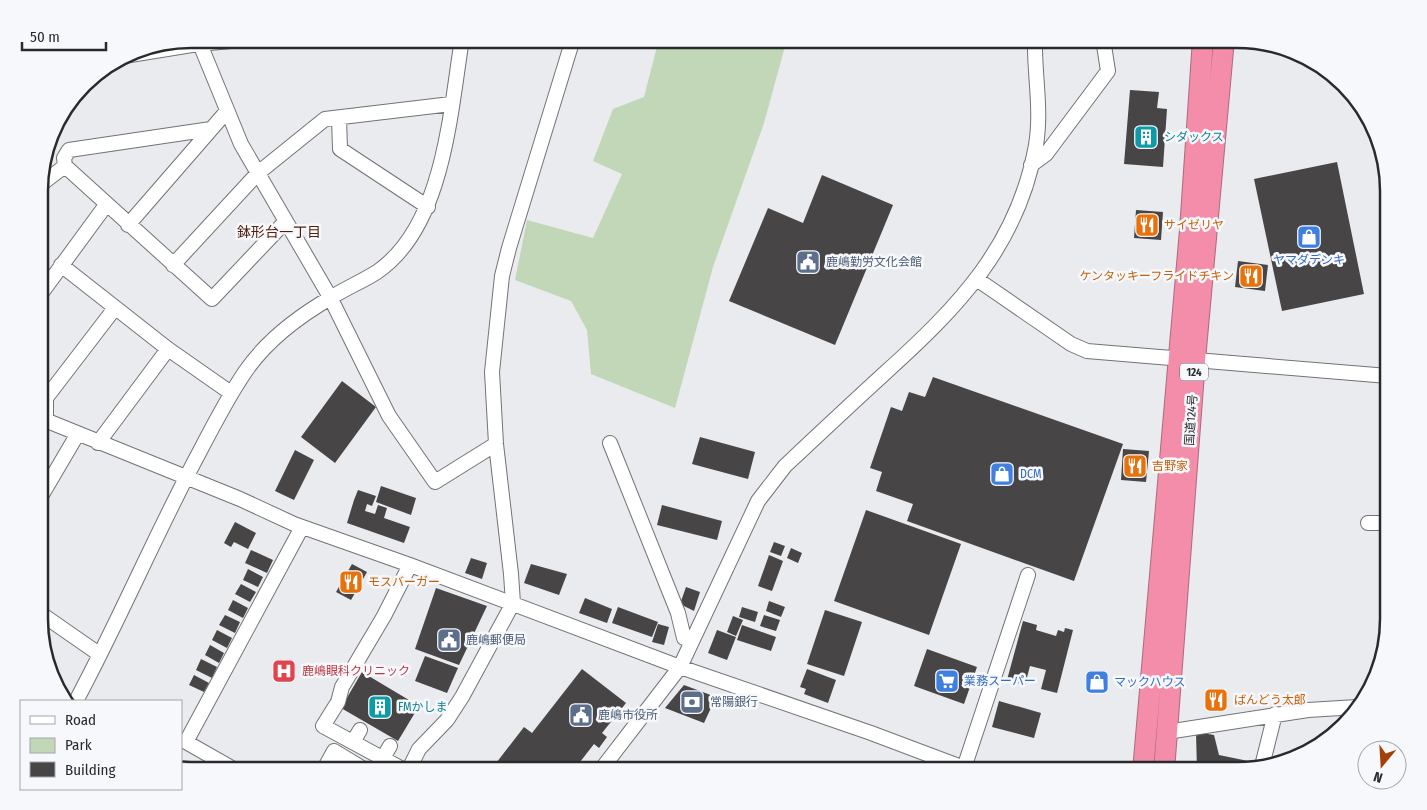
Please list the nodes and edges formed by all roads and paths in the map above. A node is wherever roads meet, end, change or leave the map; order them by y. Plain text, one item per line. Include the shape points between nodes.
1 (201, 48) edge
2 (460, 48) edge
3 (570, 48) edge
4 (1035, 48) edge
5 (1104, 48) edge
6 (1203, 48) edge
7 (1223, 48) edge
8 (451, 104) junction
9 (228, 111) junction
10 (339, 118) junction
11 (211, 129) junction
12 (1032, 165) junction
13 (65, 166) junction
14 (258, 173) junction
15 (49, 178) edge
16 (106, 205) junction
17 (428, 207) junction
18 (285, 222) junction
19 (128, 225) junction
20 (61, 265) junction
21 (173, 265) junction
22 (978, 280) junction
23 (48, 284) edge
24 (330, 297) junction
25 (115, 308) junction
26 (168, 349) junction
27 (1187, 360) junction
28 (1379, 375) edge
29 (231, 393) junction
30 (48, 395) edge
31 (48, 422) edge
32 (77, 435) junction
33 (98, 443) junction
34 (610, 443) dead end
35 (496, 444) junction
36 (185, 478) junction
37 (48, 484) edge
38 (1379, 523) edge
39 (1368, 524) dead end
40 (302, 527) junction
41 (410, 565) junction
42 (1028, 575) dead end
43 (513, 603) junction
44 (48, 619) edge
45 (684, 638) dead end
46 (98, 654) junction
47 (680, 668) junction
48 (76, 700) edge
49 (1349, 708) edge
50 (1275, 714) junction
51 (1167, 732) junction
52 (1263, 760) edge
53 (220, 762) edge
54 (328, 762) edge
55 (352, 762) edge
56 (397, 762) edge
57 (412, 762) edge
58 (607, 762) edge
59 (949, 762) edge
60 (970, 762) edge
61 (1144, 762) edge
62 (1165, 762) edge

1 - 9 street
2 - 8 street
3 - 35 street via 502,276 492,372
4 - 12 street via 1039,118
5 - 12 street via 1108,71 1046,154
6 - 27 highway, 国道124号 / 124
7 - 27 highway, 国道124号 / 124
8 - 10 street
8 - 17 street
9 - 11 street
9 - 14 street via 241,144
10 - 14 street via 325,119
10 - 17 street via 340,149
11 - 13 street via 69,150 64,158
11 - 19 street
12 - 22 street via 1012,223
13 - 15 street
13 - 16 street
14 - 18 street
14 - 21 street
16 - 19 street
16 - 20 street
17 - 24 street via 409,239 390,262
18 - 21 street via 212,299
18 - 24 street
19 - 21 street
20 - 23 street
20 - 25 street
22 - 27 street via 1086,351
22 - 47 street via 932,331 785,466 770,485 748,522
24 - 29 street via 274,338 258,354
24 - 35 street via 389,416 435,482
25 - 26 street
25 - 30 street
26 - 29 street
26 - 33 street
27 - 28 street
27 - 51 highway, 国道124号 / 124
27 - 61 highway, 国道124号 / 124
29 - 36 street
31 - 32 street
32 - 33 street
32 - 37 street
33 - 36 street
34 - 45 street via 678,613
35 - 43 street
36 - 40 street
36 - 46 street
38 - 39 street
40 - 41 street
40 - 53 street via 186,742
41 - 43 street
41 - 56 street via 342,687 338,702 322,726 357,736
42 - 60 street
43 - 47 street
43 - 57 street via 462,697
44 - 46 street
46 - 48 street
47 - 58 street
47 - 59 street
49 - 50 street
50 - 51 street
50 - 52 street
51 - 62 highway, 国道124号 / 124
54 - 55 street via 334,751

